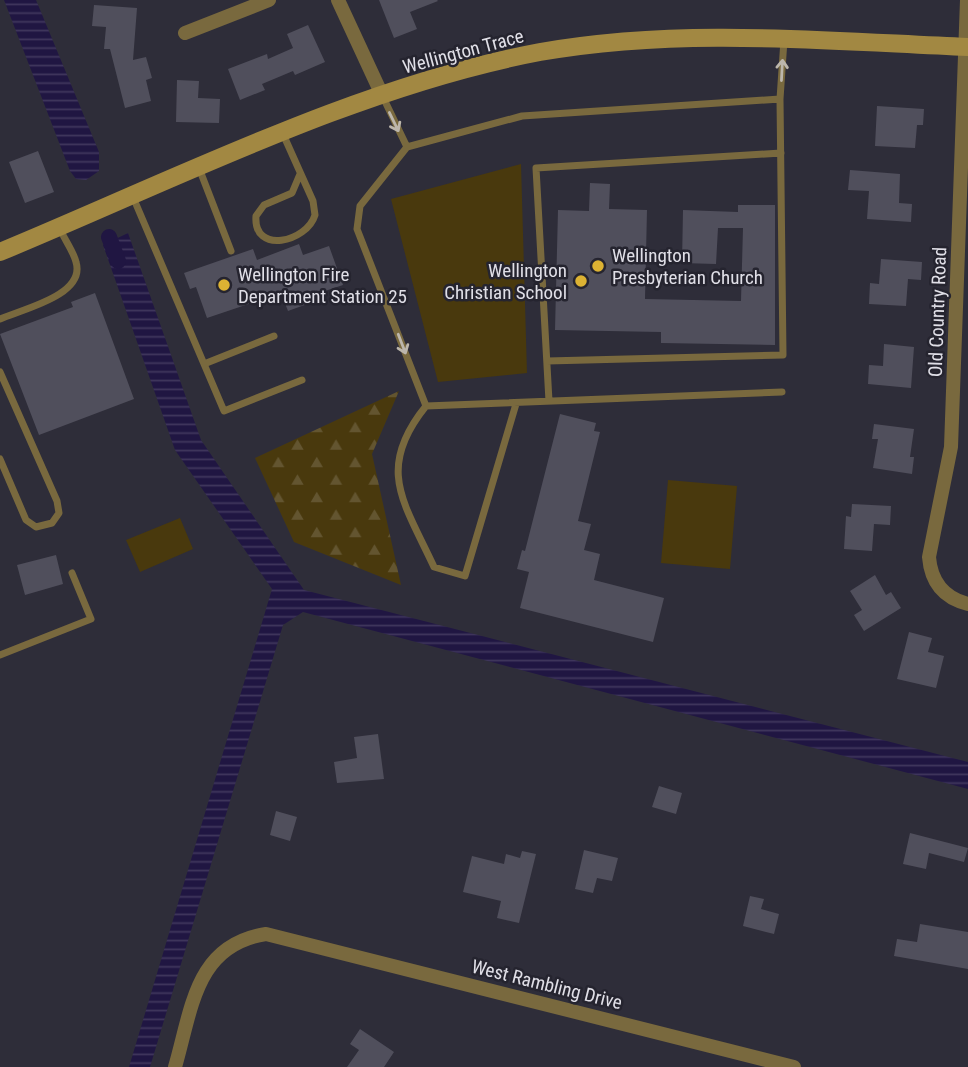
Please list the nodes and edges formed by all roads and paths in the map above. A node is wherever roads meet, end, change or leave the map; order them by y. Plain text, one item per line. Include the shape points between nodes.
1 (269, 0) edge
2 (338, 0) edge
3 (967, 0) edge
4 (185, 33) dead end
5 (784, 40) junction
6 (967, 47) edge
7 (382, 95) junction
8 (780, 99) junction
9 (282, 133) junction
10 (407, 147) junction
11 (780, 153) junction
12 (199, 168) junction
13 (300, 174) junction
14 (133, 196) junction
15 (964, 216) edge
16 (59, 228) junction
17 (232, 251) dead end
18 (0, 252) edge
19 (0, 318) edge
20 (274, 336) dead end
21 (547, 361) junction
22 (204, 364) junction
23 (0, 372) edge
24 (302, 380) dead end
25 (782, 392) dead end
26 (549, 401) junction
27 (516, 404) junction
28 (426, 405) junction
29 (0, 460) edge
30 (72, 573) dead end
31 (968, 604) edge
32 (0, 655) edge
33 (175, 1067) edge
34 (794, 1067) edge

1 - 4 street
2 - 7 street
3 - 6 street, Old Country Road
5 - 6 street, Wellington Trace
5 - 7 street, Wellington Trace via 710,38 597,44 485,64
8 -> 5 lane
6 - 15 street, Old Country Road
7 - 9 street, Wellington Trace
7 -> 10 lane
8 - 10 lane via 522,116
8 - 11 lane
9 - 12 street, Wellington Trace
9 - 13 lane
10 -> 28 lane via 360,206 357,229
11 - 21 lane via 536,168
11 - 21 lane via 783,355
12 - 14 street, Wellington Trace
12 - 17 lane
13 - 13 lane via 315,208 313,222 292,237 267,240 257,229 260,210 292,193
14 - 16 street, Wellington Trace
14 - 22 lane
15 - 31 street, Old Country Road via 951,447 929,557 939,588
16 - 18 street, Wellington Trace
16 - 19 lane via 76,262 72,285
20 - 22 lane
21 - 26 lane
22 - 24 lane via 224,411
23 - 29 lane via 57,501 58,513 52,523 36,527 26,520
25 - 26 lane
26 - 27 lane
27 - 28 lane
27 - 28 lane via 465,576 433,566 401,496 396,463 409,426
30 - 32 lane via 91,619
33 - 34 street, West Rambling Drive via 203,974 217,955 246,937 265,934

